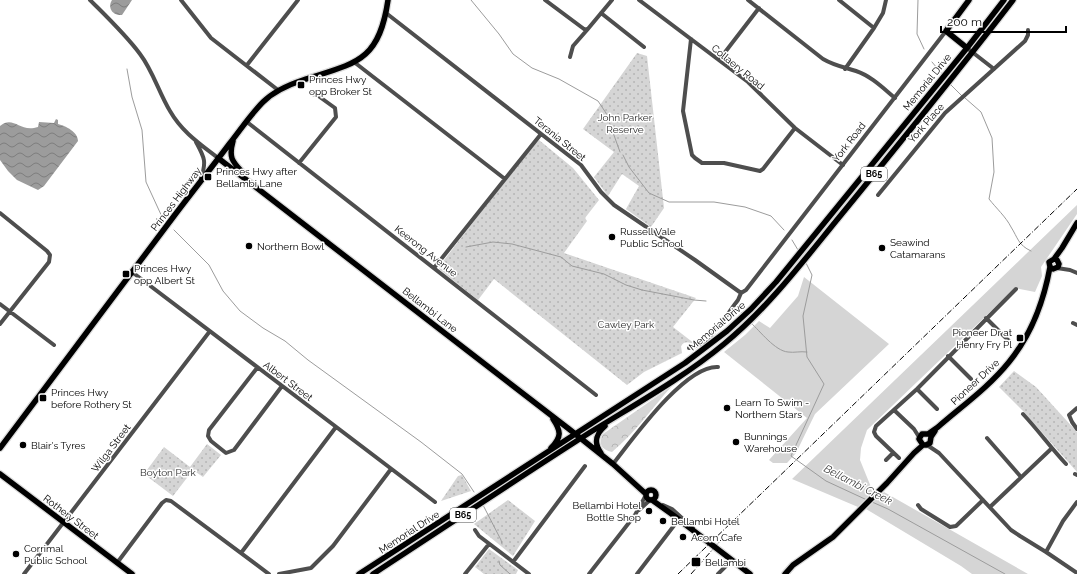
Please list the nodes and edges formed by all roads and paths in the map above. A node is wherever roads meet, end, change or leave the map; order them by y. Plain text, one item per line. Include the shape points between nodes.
1 (90, 0) edge
2 (181, 0) edge
3 (296, 0) edge
4 (388, 0) edge
5 (545, 0) edge
6 (612, 0) edge
7 (639, 0) edge
8 (748, 0) edge
9 (839, 0) edge
10 (886, 0) edge
11 (969, 0) edge
12 (1004, 0) edge
13 (1013, 0) edge
14 (759, 8) junction
15 (386, 13) junction
16 (601, 14) junction
17 (874, 28) junction
18 (587, 30) junction
19 (1028, 30) dead end
20 (946, 32) junction
21 (691, 39) junction
22 (644, 46) dead end
23 (967, 48) junction
24 (973, 52) junction
25 (570, 57) dead end
26 (719, 60) junction
27 (354, 62) junction
28 (247, 65) junction
29 (845, 69) junction
30 (994, 69) junction
31 (278, 90) junction
32 (312, 94) dead end
33 (895, 98) junction
34 (246, 122) junction
35 (795, 128) junction
36 (540, 134) junction
37 (235, 137) junction
38 (194, 140) junction
39 (218, 158) junction
40 (299, 163) junction
41 (843, 165) junction
42 (504, 179) junction
43 (200, 181) junction
44 (262, 191) junction
45 (878, 195) dead end
46 (0, 213) edge
47 (1077, 223) edge
48 (1055, 264) junction
49 (434, 268) junction
50 (132, 272) junction
51 (1077, 273) edge
52 (1016, 289) dead end
53 (741, 293) junction
54 (0, 304) edge
55 (9, 312) junction
56 (986, 318) junction
57 (0, 324) edge
58 (210, 332) junction
59 (1009, 341) dead end
60 (54, 345) dead end
61 (689, 348) dead end
62 (948, 356) junction
63 (718, 367) dead end
64 (257, 368) junction
65 (971, 379) dead end
66 (282, 386) junction
67 (916, 389) junction
68 (596, 395) dead end
69 (1077, 408) edge
70 (894, 410) junction
71 (937, 410) dead end
72 (549, 414) junction
73 (1022, 414) dead end
74 (616, 416) junction
75 (336, 427) junction
76 (1077, 429) edge
77 (575, 434) junction
78 (987, 438) dead end
79 (581, 439) junction
80 (925, 439) junction
81 (0, 448) edge
82 (1051, 448) junction
83 (893, 452) junction
84 (544, 455) junction
85 (606, 458) junction
86 (899, 458) dead end
87 (886, 460) dead end
88 (613, 464) junction
89 (1066, 464) dead end
90 (585, 466) dead end
91 (391, 469) junction
92 (0, 474) edge
93 (1021, 477) junction
94 (629, 478) junction
95 (651, 490) junction
96 (646, 495) junction
97 (656, 495) junction
98 (651, 500) junction
99 (983, 500) junction
100 (435, 502) dead end
101 (1077, 502) edge
102 (664, 505) junction
103 (918, 505) dead end
104 (990, 507) junction
105 (635, 515) junction
106 (673, 515) junction
107 (679, 519) junction
108 (64, 523) junction
109 (475, 530) dead end
110 (698, 534) junction
111 (489, 544) junction
112 (1046, 552) junction
113 (241, 553) junction
114 (732, 560) junction
115 (513, 562) junction
116 (117, 563) junction
117 (1077, 573) edge
118 (24, 574) edge
119 (132, 574) edge
120 (269, 574) edge
121 (279, 574) edge
122 (359, 574) edge
123 (373, 574) edge
124 (465, 574) edge
125 (530, 574) edge
126 (589, 574) edge
127 (637, 574) edge
128 (718, 574) edge
129 (750, 574) edge
130 (785, 574) edge

1 - 38 street via 140,54 170,112
2 - 28 street via 211,38
3 - 28 street
4 - 15 main road, Princes Highway
5 - 18 street
6 - 16 street
7 - 21 street, Collaery Road
8 - 14 street
9 - 17 street
10 - 17 street via 883,13
11 - 20 main road, York Road
12 - 23 main road, Memorial Drive / B65
13 - 24 main road, Memorial Drive / B65
14 - 26 street
14 - 29 street via 823,59
15 - 27 main road, Princes Highway via 374,45
15 - 36 street, Terania Street
16 - 18 street
16 - 22 street
17 - 29 street
18 - 25 street via 573,46
19 - 30 street, York Place via 1025,41
20 - 23 main road
20 - 33 street, York Road
21 - 26 street, Collaery Road
21 - 35 street via 683,111 692,155 695,158 705,164 724,163 760,171
23 - 24 street
23 - 77 main road, Memorial Drive / B65 via 802,251 740,320 686,363
24 - 30 street
24 - 74 main road, Memorial Drive / B65 via 806,258 756,314 723,345 692,368
26 - 35 street, Collaery Road via 748,82
27 - 31 main road, Princes Highway
27 - 42 street
28 - 31 street
29 - 33 street via 868,77
30 - 45 street, York Place via 938,120
31 - 34 main road, Princes Highway via 262,102
32 - 40 street via 335,108 336,117
33 - 41 street, York Road
34 - 37 main road, Princes Highway
34 - 40 street, Keerong Avenue
35 - 41 street, Collaery Road
36 - 42 street
36 - 53 street, Terania Street via 581,165 614,205
37 - 39 main road, Princes Highway
37 - 44 main road via 231,149 232,159
38 - 39 street
38 - 43 street via 205,160
39 - 43 main road, Princes Highway
39 - 44 main road, Bellambi Lane
40 - 49 street, Keerong Avenue
41 - 53 street, York Road via 746,290
42 - 49 street
43 - 50 main road, Princes Highway
44 - 72 main road, Bellambi Lane
46 - 55 street via 47,251 50,257 49,262
47 - 48 main road, Pioneer Drive
48 - 51 street
48 - 80 main road, Pioneer Drive via 1031,327 1015,354 995,377
49 - 68 street, Keerong Avenue
50 - 58 street, Albert Street
50 - 81 main road, Princes Highway
52 - 56 street
53 - 61 street, York Road via 707,339 699,346
54 - 55 street
55 - 57 street
55 - 60 street
56 - 59 street
56 - 62 street
58 - 64 street, Albert Street
58 - 108 street, Wilga Street
62 - 65 street
62 - 67 street
63 - 88 street via 705,369 678,387
64 - 66 street, Albert Street
64 - 66 street via 209,430 208,436 211,441 226,453 234,450
66 - 75 street, Albert Street
67 - 70 street
67 - 71 street
69 - 76 street via 1069,415
70 - 80 street
70 - 83 street via 876,426 874,432
72 - 77 main road, Bellambi Lane
72 - 84 main road via 560,434
73 - 82 street
74 - 79 main road, Memorial Drive / B65
74 - 85 main road via 597,436 597,447
75 - 91 street, Albert Street
75 - 113 street
77 - 79 main road, Bellambi Lane
77 - 84 main road, Memorial Drive / B65
78 - 93 street
79 - 85 main road, Bellambi Lane
79 - 123 main road, Memorial Drive / B65
80 - 99 street
80 - 130 main road, Pioneer Drive via 880,490 833,537
82 - 89 street
82 - 93 street
83 - 86 street
83 - 87 street
84 - 122 main road, Memorial Drive / B65
85 - 88 main road, Bellambi Lane
88 - 94 main road, Bellambi Lane
90 - 115 street
91 - 100 street, Albert Street
91 - 121 street via 333,546 310,568
92 - 108 main road, Rothery Street
93 - 104 street
94 - 95 main road
94 - 96 main road
95 - 96 main road via 648,490
95 - 97 main road
96 - 98 main road
96 - 105 street
97 - 98 main road
97 - 102 main road
98 - 105 street
98 - 106 main road
99 - 103 street via 953,527
99 - 104 street
101 - 112 street
102 - 106 main road
102 - 110 street via 688,522
104 - 112 street via 1011,530
105 - 126 street
106 - 107 main road
107 - 110 main road
107 - 127 street
108 - 116 main road, Rothery Street
108 - 118 street, Wilga Street
109 - 111 street via 478,536
110 - 114 main road
111 - 115 street
111 - 124 street
112 - 117 street
113 - 116 street via 171,501 166,500
113 - 120 street
114 - 128 street
114 - 129 main road
115 - 125 street
116 - 119 main road, Rothery Street

